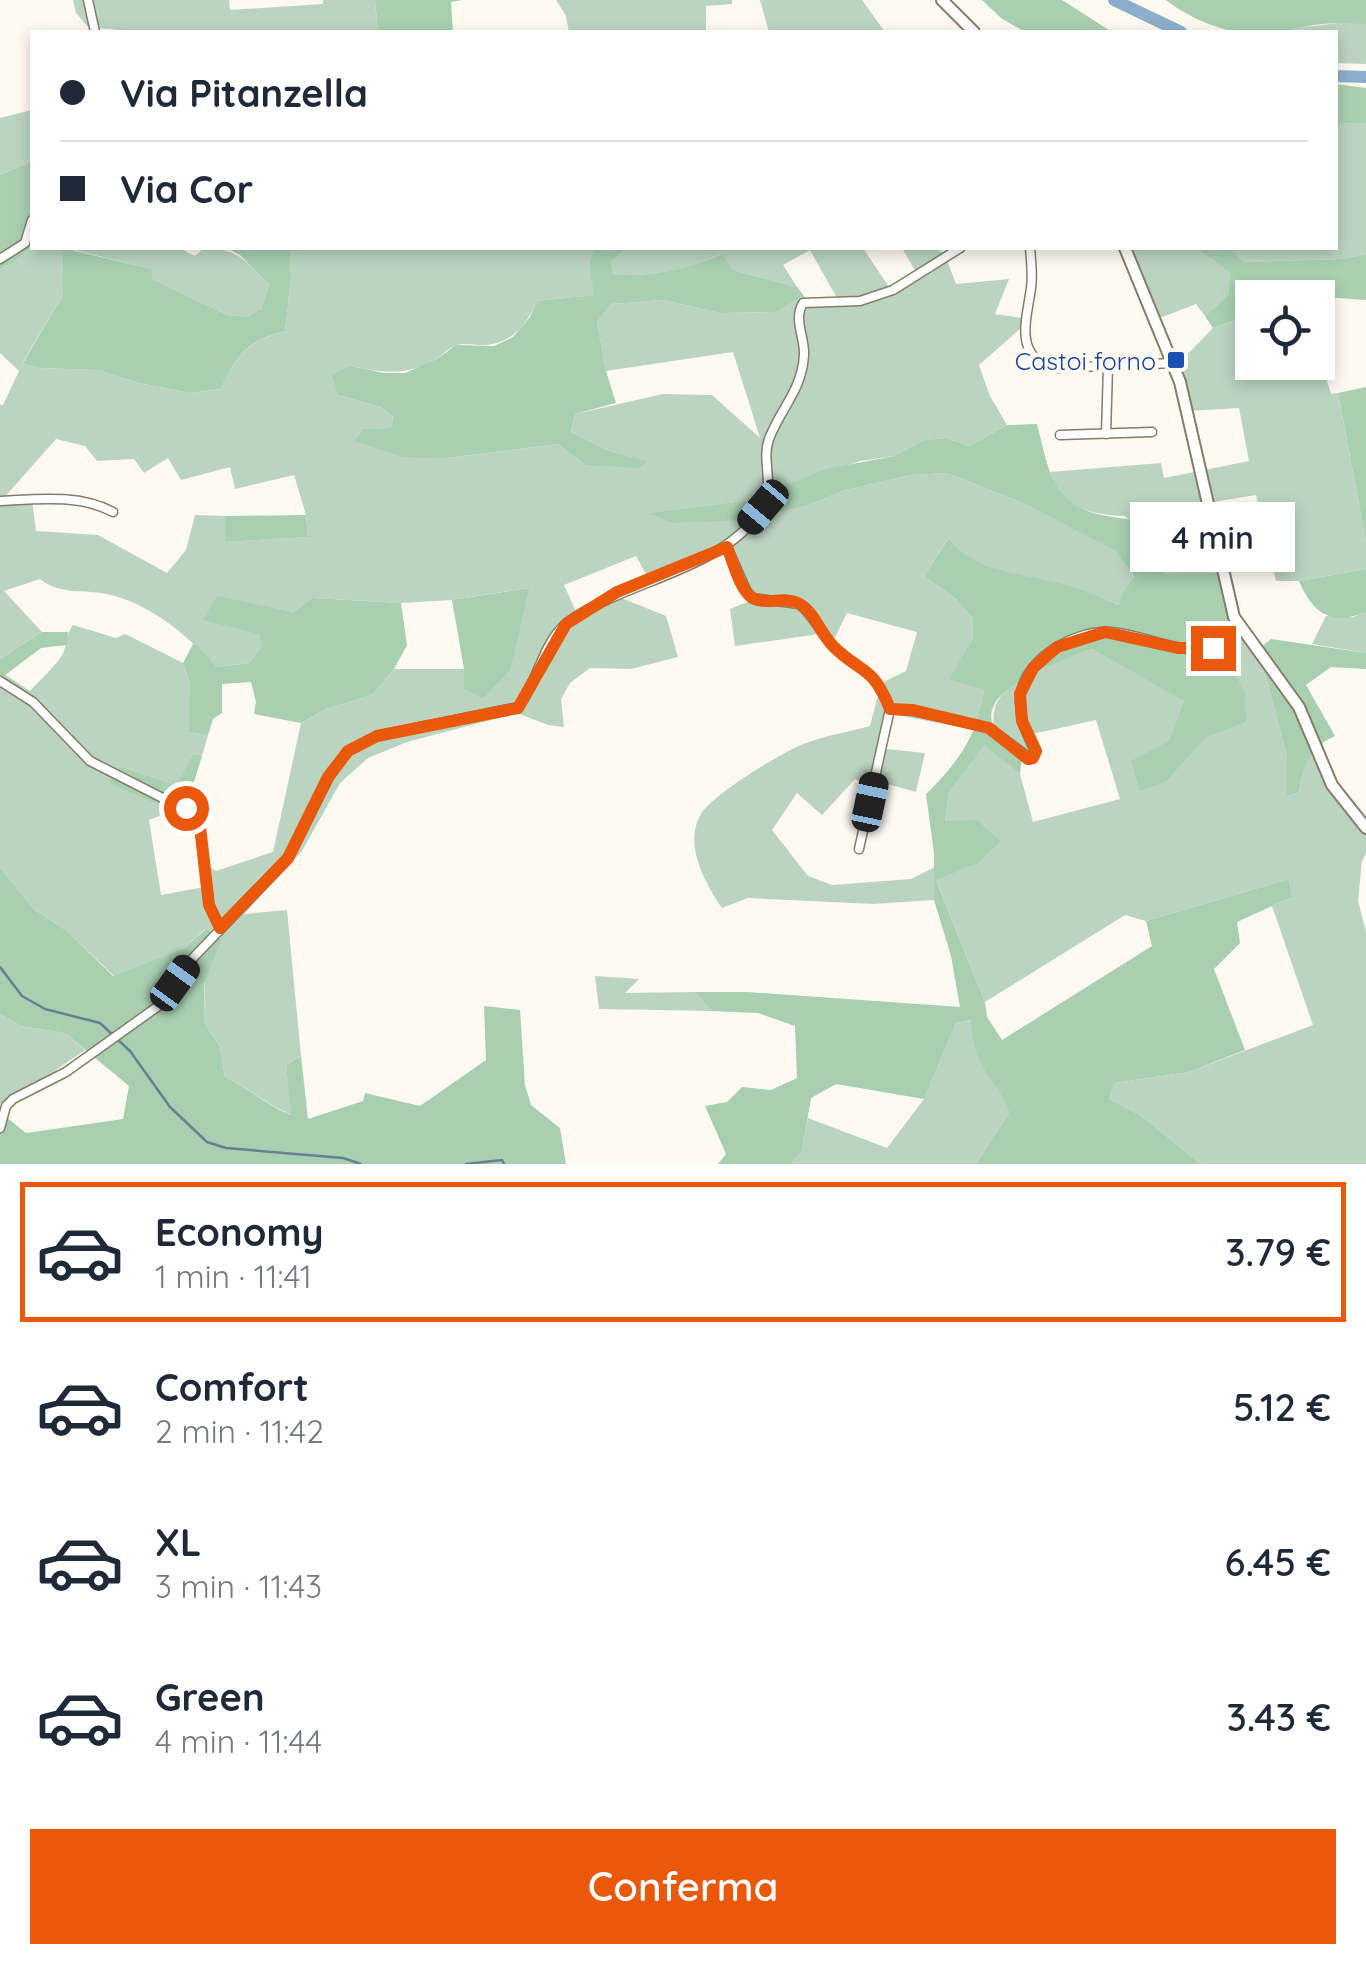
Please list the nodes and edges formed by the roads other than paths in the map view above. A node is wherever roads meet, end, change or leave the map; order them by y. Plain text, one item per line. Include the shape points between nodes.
1 (88, 0) edge
2 (942, 0) edge
3 (94, 30) edge
4 (972, 30) edge
5 (30, 228) edge
6 (957, 250) edge
7 (1030, 250) edge
8 (1127, 250) edge
9 (0, 259) edge
10 (1174, 363) junction
11 (1108, 367) junction
12 (1152, 432) dead end
13 (1106, 434) junction
14 (1060, 435) dead end
15 (0, 501) edge
16 (114, 512) dead end
17 (727, 547) junction
18 (1238, 625) junction
19 (0, 682) edge
20 (890, 709) junction
21 (1366, 828) edge
22 (859, 849) dead end
23 (220, 928) junction
24 (0, 1128) edge

1 - 3 street
2 - 4 street
5 - 9 street via 26,243
6 - 17 street via 893,290 800,306 802,376 768,443 766,501
7 - 11 street via 1023,328 1030,350 1053,367
8 - 10 street
10 - 11 street
10 - 18 street
11 - 13 street
12 - 13 street
13 - 14 street
15 - 16 street via 80,501
17 - 20 street via 750,595 805,608 833,646 879,683
17 - 23 street via 617,592 566,624 518,708 377,736 348,751 288,858
18 - 20 street via 1226,643 1213,648 1178,648 1105,632 1057,647 1033,668 1020,694 1022,721 1036,751 1030,759 989,728
18 - 21 street via 1299,707 1332,785
19 - 23 street via 33,702 90,761 192,812 209,905
20 - 22 street
23 - 24 street via 158,1007 14,1099

